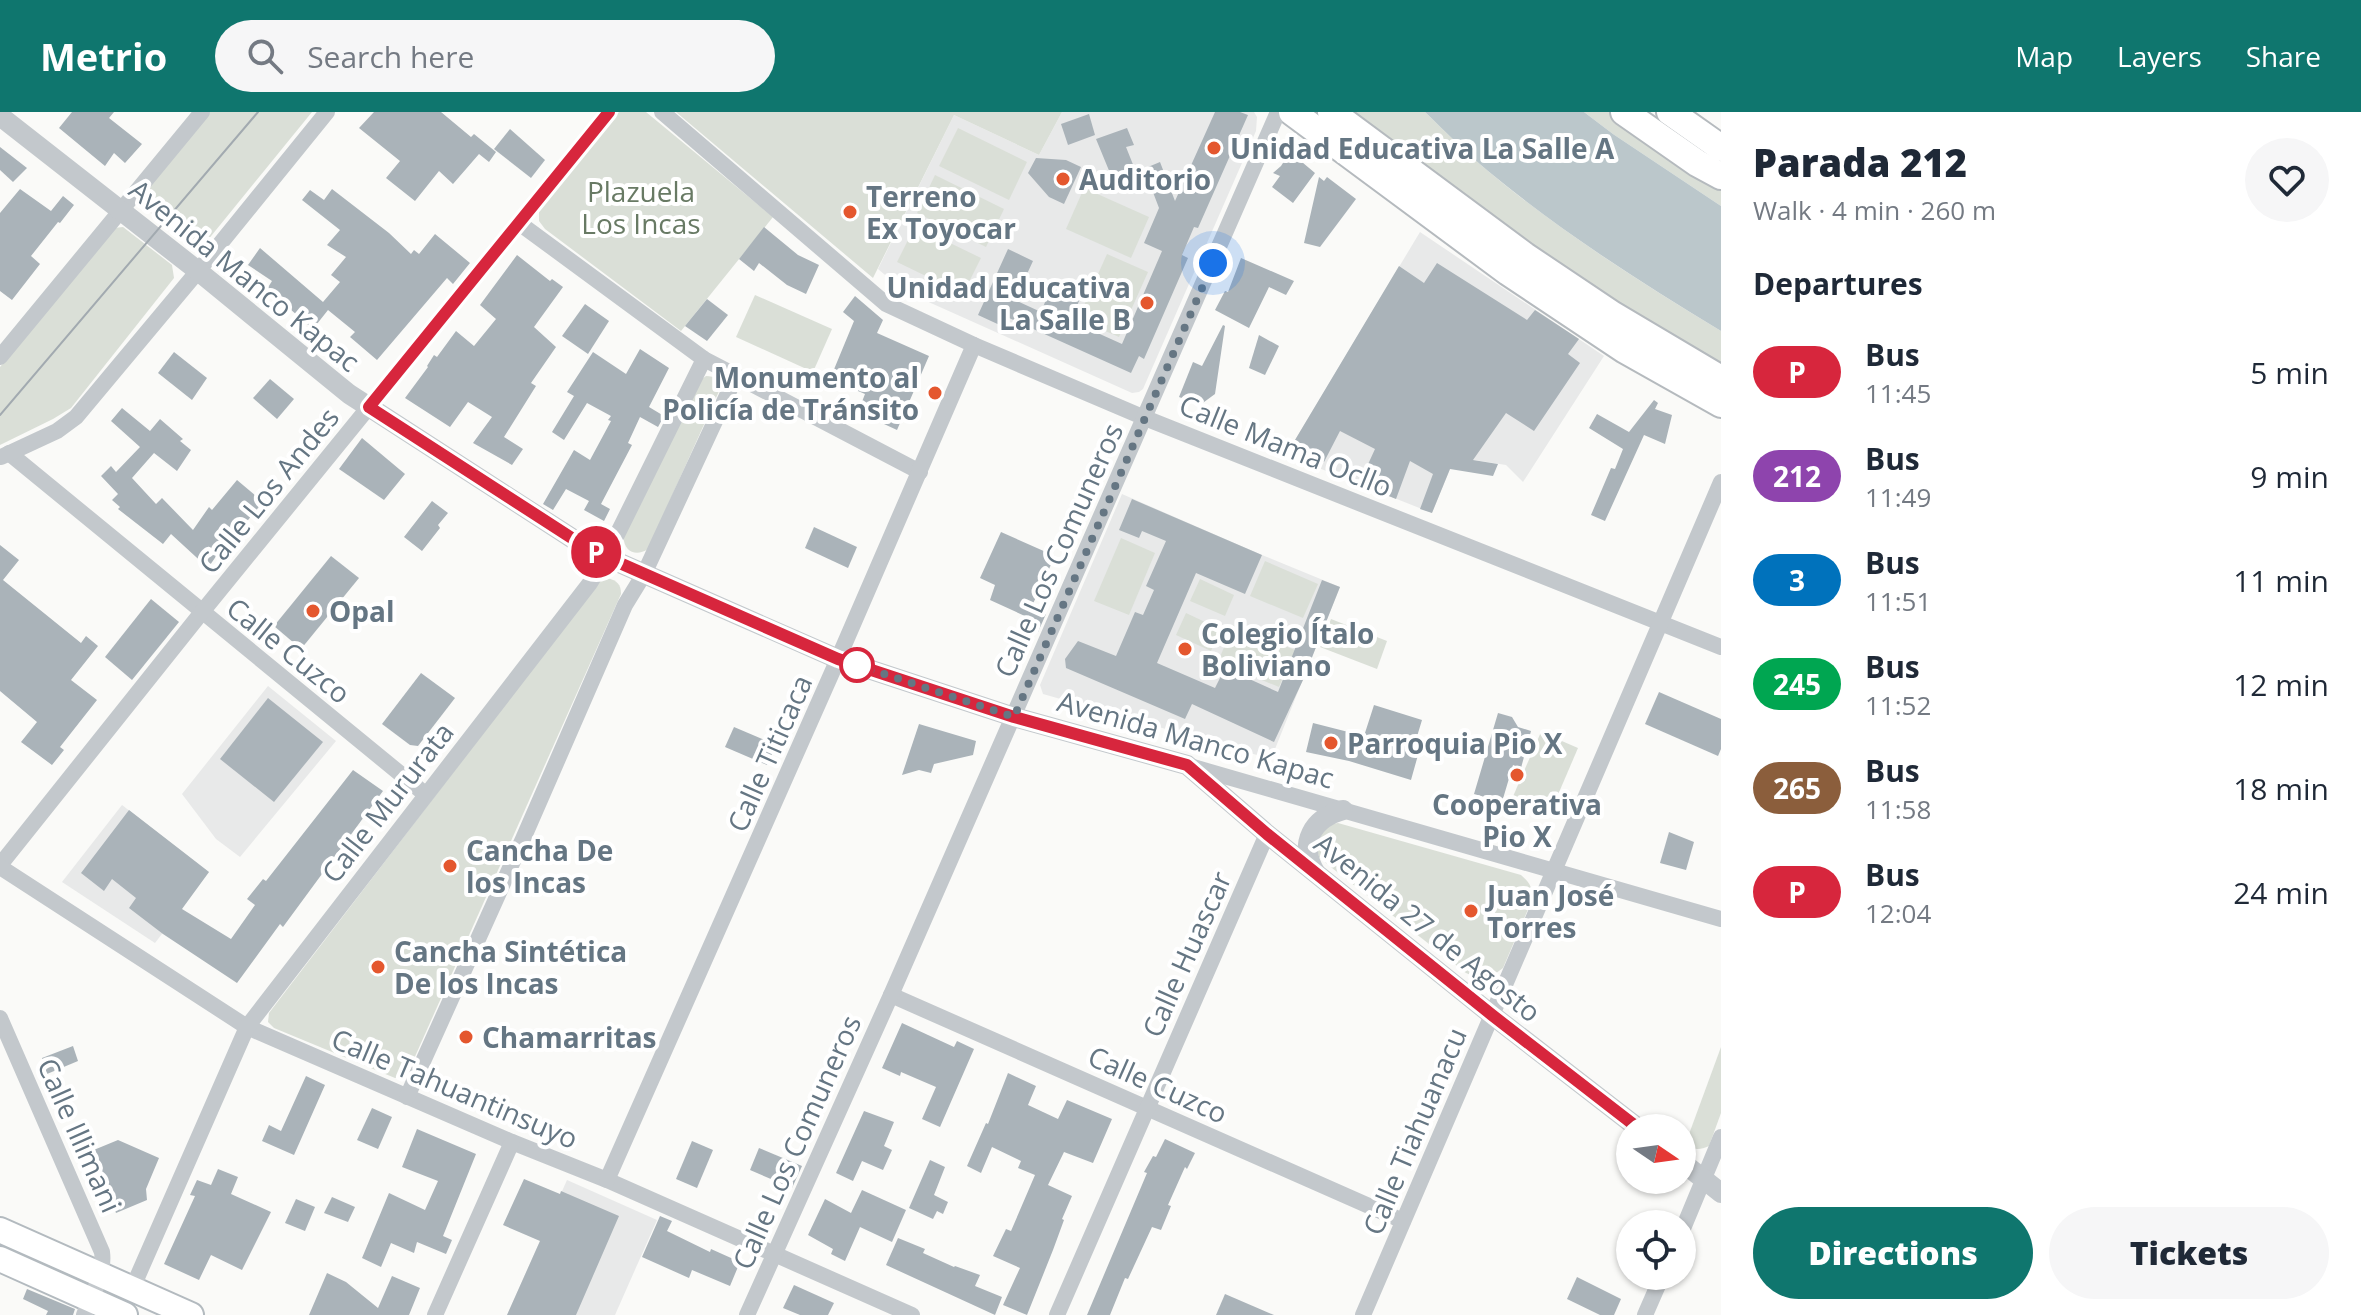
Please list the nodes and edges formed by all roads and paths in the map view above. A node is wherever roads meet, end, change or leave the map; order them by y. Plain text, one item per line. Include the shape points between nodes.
1 (202, 112) edge
2 (327, 112) edge
3 (609, 112) edge
4 (662, 112) edge
5 (1278, 112) edge
6 (1292, 112) edge
7 (1331, 112) edge
8 (1624, 112) edge
9 (1670, 112) edge
10 (0, 116) edge
11 (1721, 148) edge
12 (1721, 176) edge
13 (120, 210) junction
14 (519, 223) junction
15 (198, 271) junction
16 (974, 345) junction
17 (0, 357) edge
18 (704, 359) junction
19 (736, 376) junction
20 (1721, 379) edge
21 (1721, 404) edge
22 (369, 407) junction
23 (1145, 418) junction
24 (4, 455) edge
25 (920, 472) junction
26 (1721, 482) edge
27 (606, 557) junction
28 (644, 574) junction
29 (202, 612) junction
30 (1661, 623) junction
31 (1721, 647) edge
32 (838, 659) junction
33 (1014, 717) junction
34 (1187, 765) junction
35 (425, 794) junction
36 (1343, 810) junction
37 (1267, 834) junction
38 (0, 866) edge
39 (1553, 871) junction
40 (1315, 872) junction
41 (1721, 919) edge
42 (891, 995) junction
43 (1492, 1015) junction
44 (0, 1018) edge
45 (247, 1027) junction
46 (407, 1097) junction
47 (1148, 1108) junction
48 (1620, 1114) edge
49 (1721, 1137) edge
50 (512, 1142) junction
51 (1696, 1173) edge
52 (607, 1180) junction
53 (1704, 1180) junction
54 (1721, 1193) edge
55 (1691, 1210) edge
56 (1403, 1221) junction
57 (0, 1230) edge
58 (775, 1253) junction
59 (0, 1259) edge
60 (100, 1275) junction
61 (132, 1289) junction
62 (1656, 1290) edge
63 (87, 1307) edge
64 (125, 1315) edge
65 (191, 1315) edge
66 (435, 1315) edge
67 (747, 1315) edge
68 (912, 1315) edge
69 (1057, 1315) edge
70 (1363, 1315) edge
71 (1645, 1315) edge

1 - 13 street
2 - 15 street
3 - 14 street, Calle Los Andes
4 - 16 street, Calle Mama Ocllo via 886,304
5 - 23 street, Calle Los Comuneros
6 - 21 main road via 1508,272 1625,350
7 - 20 main road via 1525,256
8 - 12 main road
9 - 11 main road
10 - 13 street, Avenida Manco Kapac
13 - 15 street, Avenida Manco Kapac
13 - 17 street
14 - 18 street
14 - 22 street, Calle Los Andes
15 - 22 street, Avenida Manco Kapac
15 - 24 street via 76,417
16 - 23 street, Calle Mama Ocllo
16 - 25 street, Calle Titicaca
18 - 19 street
18 - 27 street, Calle Mururata
19 - 25 street
19 - 28 street
22 - 27 street, Avenida Manco Kapac
22 - 29 street, Calle Los Andes
23 - 30 street, Calle Mama Ocllo
23 - 33 street, Calle Los Comuneros
24 - 29 street, Calle Cuzco
25 - 32 street, Calle Titicaca
26 - 30 street, Calle Tiahuanacu
27 - 28 street, Avenida Manco Kapac
27 - 35 street, Calle Mururata
28 - 32 street, Avenida Manco Kapac
28 - 46 street via 625,605
29 - 35 street, Calle Cuzco
29 - 38 street, Calle Los Andes
30 - 31 street, Calle Mama Ocllo
30 - 39 street, Calle Tiahuanacu
32 - 33 street, Avenida Manco Kapac
32 - 52 street, Calle Titicaca
33 - 34 street, Avenida Manco Kapac
33 - 42 street, Calle Los Comuneros
34 - 36 street, Avenida Manco Kapac
34 - 37 street, Avenida 27 de Agosto
35 - 45 street, Calle Mururata
36 - 39 street, Avenida Manco Kapac
36 - 40 street via 1318,822 1312,833 1308,861
37 - 40 street, Avenida 27 de Agosto
37 - 47 street, Calle Huascar
38 - 45 street, Calle Tahuantinsuyo
39 - 41 street, Avenida Manco Kapac
39 - 43 street, Calle Tiahuanacu
40 - 43 street, Avenida 27 de Agosto
42 - 47 street, Calle Cuzco
42 - 58 street, Calle Los Comuneros
43 - 48 street, Avenida 27 de Agosto
43 - 56 street, Calle Tiahuanacu
44 - 60 street, Calle Illimani via 102,1252
45 - 46 street, Calle Tahuantinsuyo
45 - 61 street, Calle Mururata
46 - 50 street, Calle Tahuantinsuyo
47 - 56 street, Calle Cuzco
47 - 69 street, Calle Huascar
49 - 53 street
50 - 52 street, Calle Tahuantinsuyo
50 - 66 street
51 - 53 street
52 - 58 street, Calle Tahuantinsuyo
53 - 54 street
53 - 55 street
56 - 70 street, Calle Tiahuanacu
57 - 60 main road
58 - 67 street, Calle Los Comuneros
58 - 68 street, Calle Tahuantinsuyo
59 - 63 main road
60 - 61 main road
60 - 63 street
61 - 65 main road
62 - 71 street
63 - 64 main road

